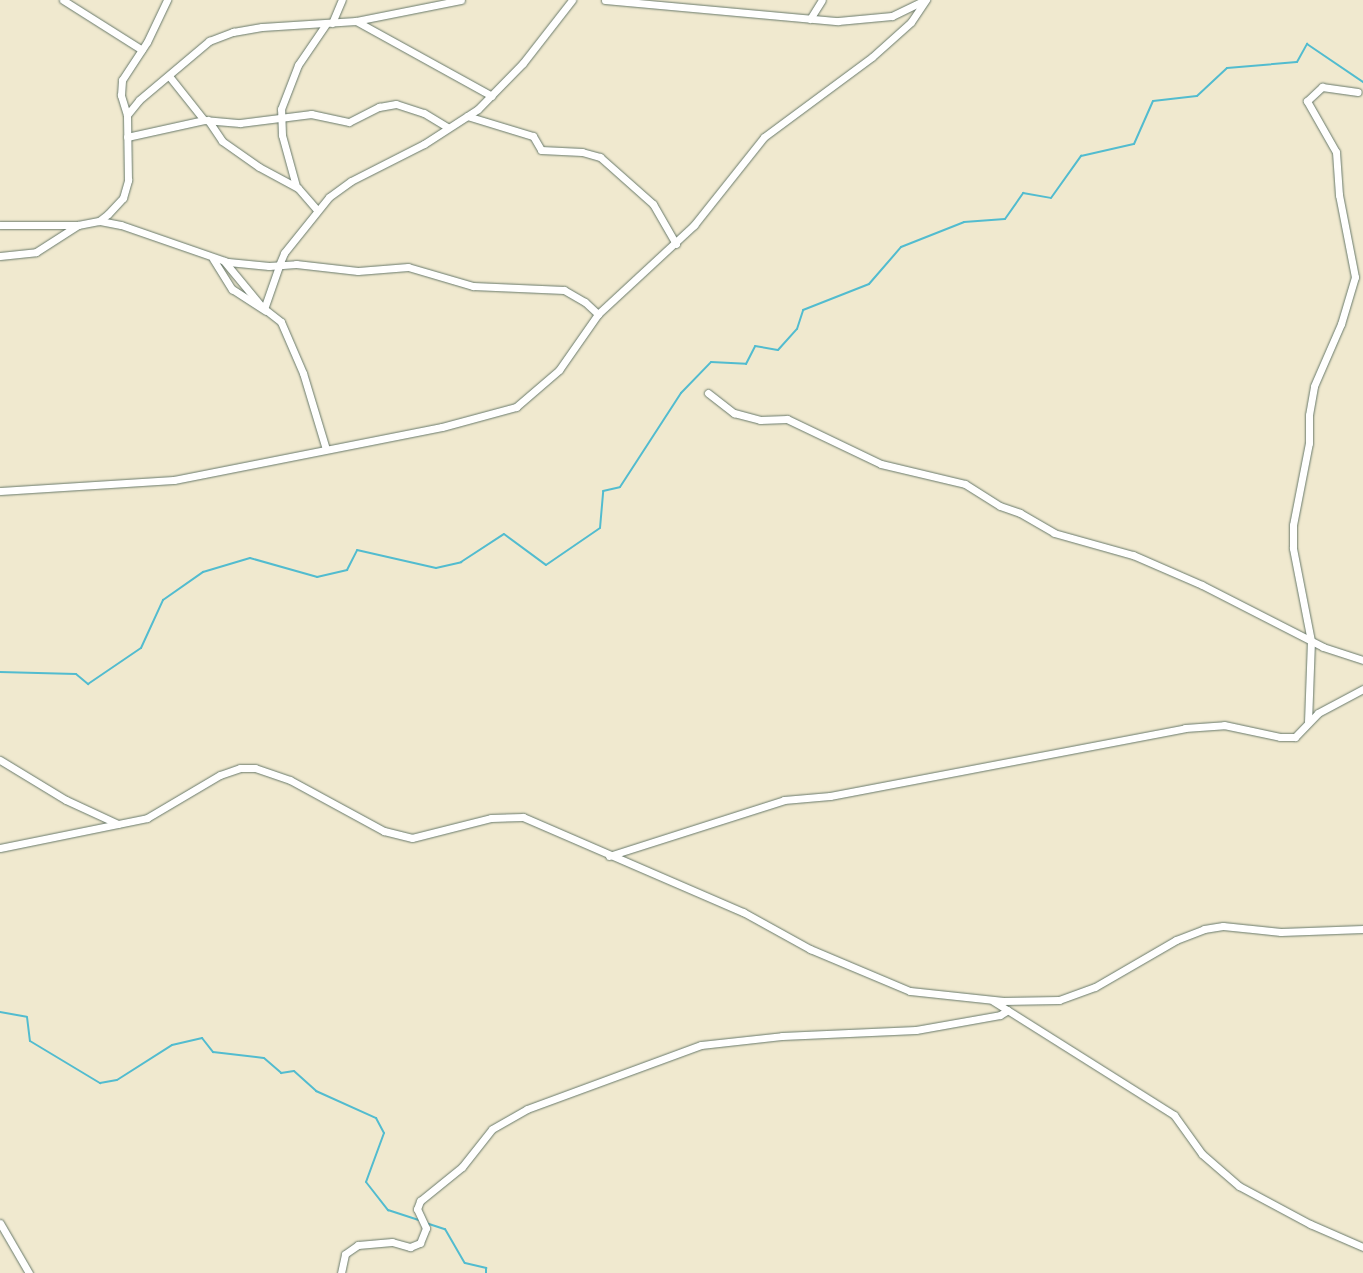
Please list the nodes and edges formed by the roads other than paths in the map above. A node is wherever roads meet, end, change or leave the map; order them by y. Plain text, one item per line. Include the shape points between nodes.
1 (63, 0) edge
2 (167, 0) edge
3 (342, 0) edge
4 (461, 0) edge
5 (572, 0) edge
6 (605, 0) edge
7 (822, 0) edge
8 (926, 0) edge
9 (810, 19) junction
10 (356, 21) junction
11 (329, 24) junction
12 (142, 50) junction
13 (169, 76) junction
14 (1358, 92) dead end
15 (492, 96) junction
16 (127, 115) junction
17 (467, 116) junction
18 (281, 118) junction
19 (206, 120) junction
20 (447, 127) junction
21 (127, 137) junction
22 (296, 186) junction
23 (317, 210) junction
24 (99, 220) junction
25 (0, 225) edge
26 (78, 225) junction
27 (676, 244) junction
28 (0, 256) edge
29 (213, 258) junction
30 (224, 261) junction
31 (279, 266) junction
32 (266, 310) junction
33 (598, 314) junction
34 (708, 393) dead end
35 (326, 449) junction
36 (0, 492) edge
37 (1310, 641) junction
38 (1363, 660) edge
39 (1363, 689) edge
40 (1308, 722) junction
41 (0, 760) edge
42 (119, 824) junction
43 (0, 848) edge
44 (610, 856) junction
45 (1363, 929) edge
46 (988, 998) junction
47 (1008, 1010) junction
48 (0, 1222) edge
49 (1363, 1247) edge
50 (29, 1273) edge
51 (341, 1273) edge

1 - 12 street
2 - 12 street
3 - 11 street
4 - 10 street
5 - 15 street via 529,56
6 - 9 street
7 - 9 street
8 - 9 street via 883,18
8 - 27 street via 911,22 891,40 764,137
10 - 11 street
10 - 15 street
11 - 13 street via 269,26 223,35 197,48
11 - 18 street via 293,76
12 - 16 street via 122,80 121,95
13 - 16 street via 139,100
13 - 19 street
14 - 37 street via 1322,87 1307,101 1336,152 1339,195 1355,277 1341,324 1314,386 1308,422 1309,443 1293,525 1293,548
15 - 17 street
16 - 21 street
17 - 20 street
17 - 27 street via 533,136 542,150 582,152 600,158 653,204
18 - 19 street via 240,123
18 - 20 street via 318,115 349,122 379,107 396,104 424,113
18 - 22 street via 282,137
19 - 21 street
19 - 22 street via 225,144
20 - 23 street via 414,150 351,181
21 - 24 street via 128,180 123,198
22 - 23 street
23 - 31 street via 284,253
24 - 26 street
24 - 29 street
25 - 26 street
26 - 28 street via 36,252
27 - 33 street
29 - 30 street
29 - 32 street via 220,275 240,297
30 - 31 street
30 - 32 street
31 - 32 street
31 - 33 street via 296,264 373,271 408,267 473,286 555,289 576,295
32 - 35 street via 281,322 303,372
33 - 35 street via 559,370 516,406 442,427
34 - 37 street via 734,413 760,420 786,419 881,464 965,484 1048,530 1109,546 1185,577
35 - 36 street via 174,480
37 - 38 street
37 - 40 street
39 - 40 street via 1344,696
40 - 44 street via 1295,737 1207,725 1026,756 830,796 789,799
41 - 42 street via 66,800
42 - 43 street
42 - 44 street via 147,818 220,775 240,768 255,768 290,780 384,831 407,837 429,836 478,821 514,816 536,822
44 - 46 street via 743,912 810,949 890,986 921,993
45 - 46 street via 1282,932 1223,926 1204,929 1176,940 1072,996 1034,1001
46 - 47 street
47 - 49 street via 1174,1115 1202,1154 1239,1186 1310,1224
47 - 51 street via 1000,1015 916,1030 782,1036 701,1045 527,1109 492,1129 462,1167 420,1202 417,1208 426,1228 420,1242 410,1247 392,1242 358,1246 345,1254
48 - 50 street

